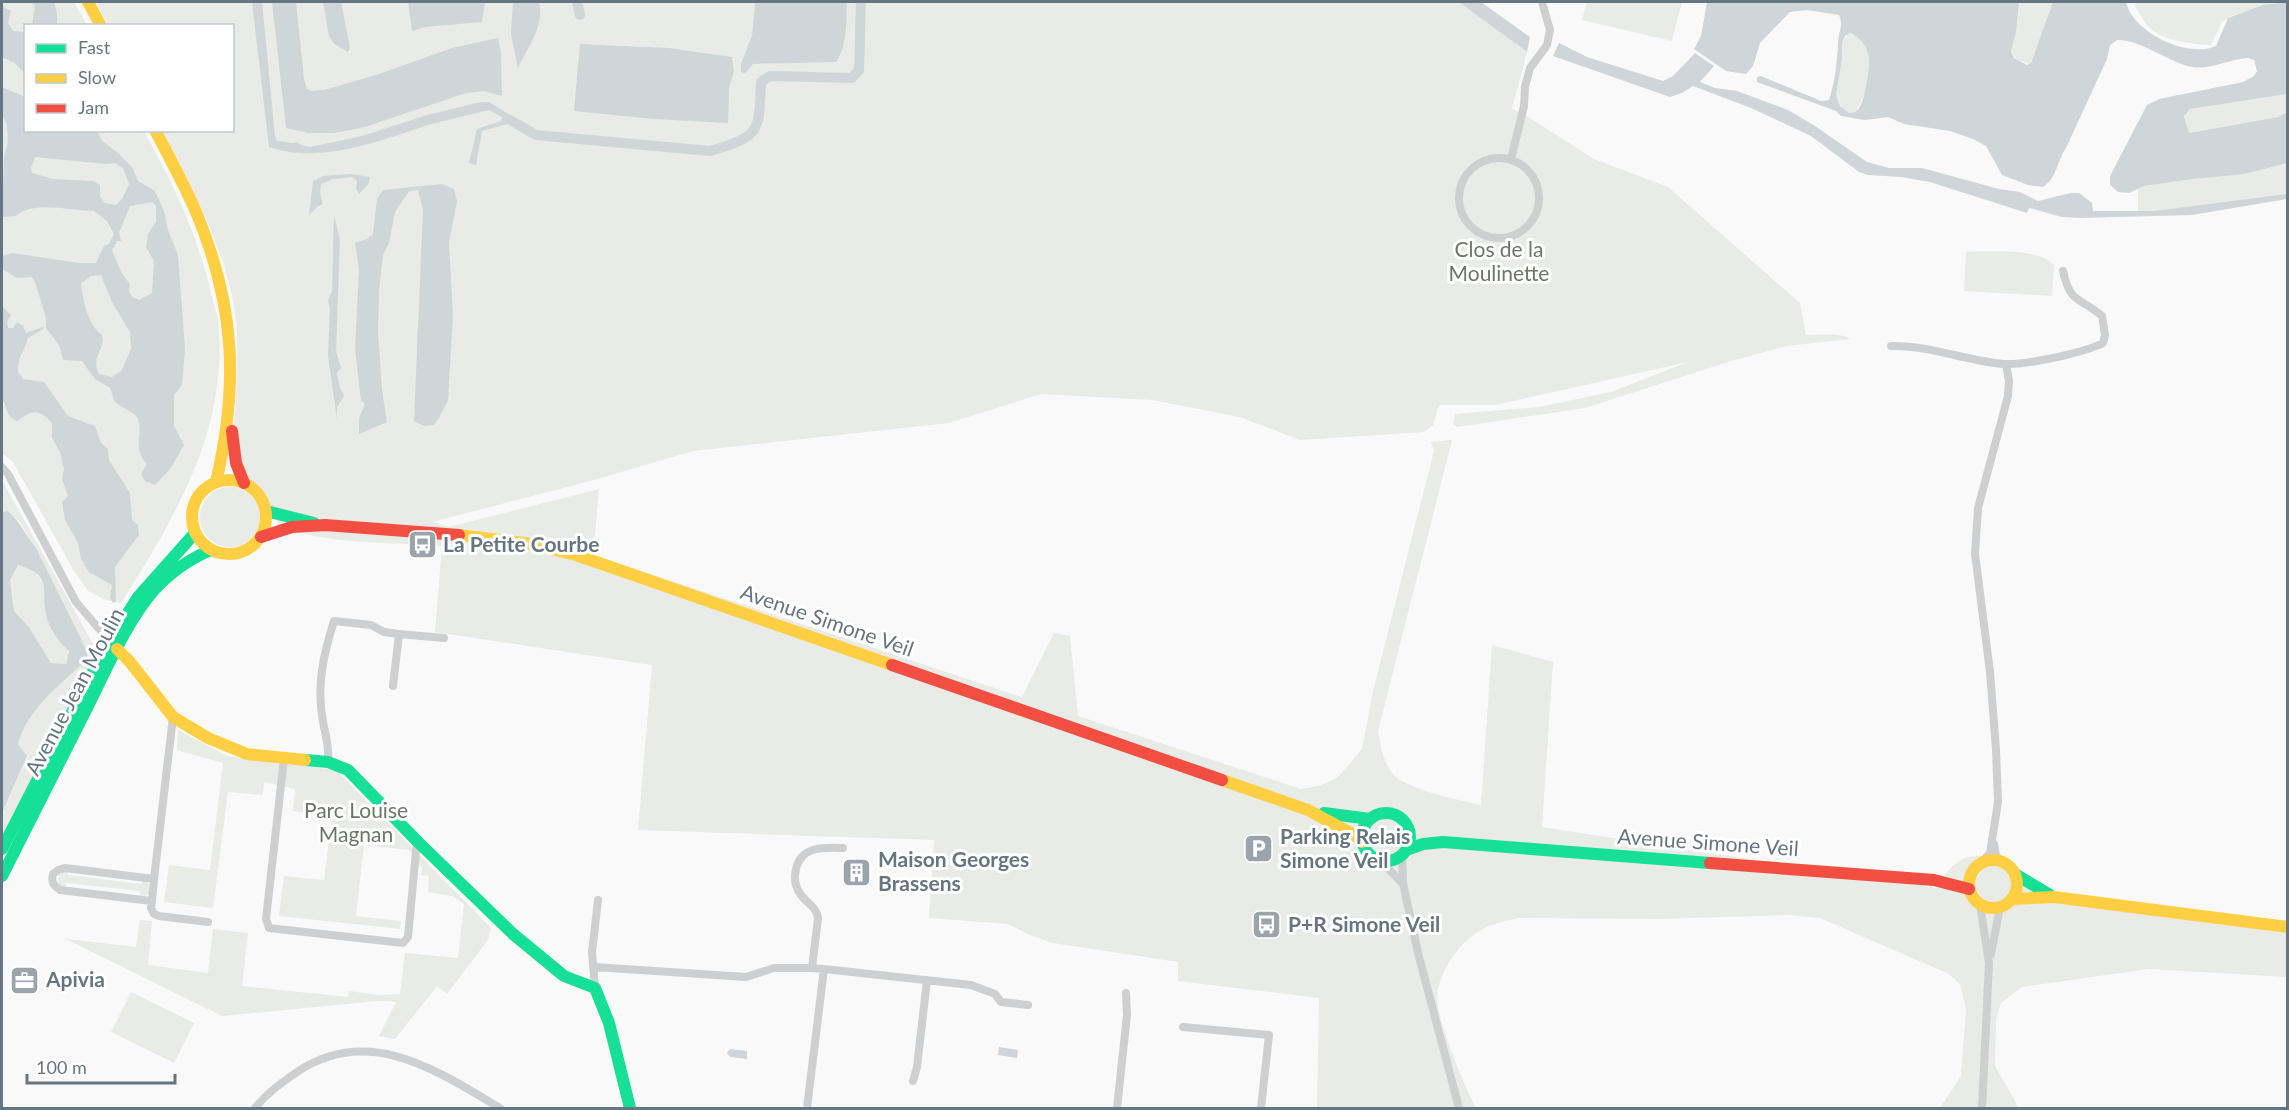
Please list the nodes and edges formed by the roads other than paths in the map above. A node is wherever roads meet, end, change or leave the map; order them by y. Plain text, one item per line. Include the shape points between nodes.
1 (88, 2) edge
2 (1542, 2) edge
3 (100, 24) edge
4 (156, 132) edge
5 (1511, 159) junction
6 (2063, 271) dead end
7 (1891, 346) dead end
8 (2006, 364) junction
9 (230, 418) junction
10 (2, 467) edge
11 (216, 482) junction
12 (244, 483) junction
13 (266, 511) junction
14 (321, 525) junction
15 (195, 534) junction
16 (261, 537) junction
17 (211, 550) junction
18 (399, 634) junction
19 (444, 638) dead end
20 (113, 645) junction
21 (393, 686) dead end
22 (173, 717) junction
23 (284, 758) junction
24 (328, 762) junction
25 (1308, 810) junction
26 (1370, 819) junction
27 (1408, 827) junction
28 (1993, 834) junction
29 (417, 842) junction
30 (1362, 842) junction
31 (1443, 842) junction
32 (843, 848) dead end
33 (2, 849) edge
34 (1404, 852) junction
35 (1380, 860) junction
36 (2001, 862) junction
37 (1977, 867) junction
38 (2015, 874) junction
39 (2, 876) edge
40 (154, 879) junction
41 (1934, 880) junction
42 (1403, 883) junction
43 (1969, 889) junction
44 (2054, 897) junction
45 (2012, 899) junction
46 (598, 900) dead end
47 (152, 901) junction
48 (1980, 905) junction
49 (2000, 907) junction
50 (208, 921) dead end
51 (2288, 927) edge
52 (1989, 963) junction
53 (594, 967) junction
54 (812, 968) junction
55 (824, 969) junction
56 (927, 980) junction
57 (595, 988) junction
58 (1126, 993) dead end
59 (1028, 1005) dead end
60 (1183, 1027) dead end
61 (913, 1081) dead end
62 (255, 1108) edge
63 (500, 1108) edge
64 (630, 1108) edge
65 (807, 1108) edge
66 (1117, 1108) edge
67 (1261, 1108) edge
68 (1459, 1108) edge
69 (1982, 1108) edge

1 - 3 main road
2 - 5 street via 1549,38 1542,55 1530,68
4 - 9 main road via 195,211 223,290 230,349
5 - 5 street via 1481,162 1462,181 1460,207 1465,219 1473,230 1491,238 1515,236 1534,220 1539,208 1537,182 1530,171
6 - 8 street via 2070,293 2102,315 2103,343 2090,350
7 - 8 street via 1913,345
8 - 28 street via 2008,396 1978,508 1975,554 1996,750 1998,802
9 - 11 main road
9 - 12 main road via 236,463
10 - 20 street via 76,602
11 - 12 main road
11 - 15 main road via 196,497 191,522
12 - 13 main road via 262,499
13 - 14 main road, Avenue Simone Veil
13 - 16 main road
14 - 16 main road, Avenue Simone Veil via 278,530
14 - 25 main road, Avenue Simone Veil via 488,537 576,555
15 - 17 main road
15 - 20 main road, Avenue Jean Moulin via 138,597
16 - 17 main road via 244,552 233,555
17 - 20 main road, Avenue Jean Moulin via 189,559 155,589
18 - 19 street
18 - 21 street
18 - 24 street via 371,625 334,621 319,680 322,717 329,741
20 - 22 main road
20 - 33 main road, Avenue Jean Moulin
20 - 39 main road, Avenue Jean Moulin
22 - 23 main road via 235,750
22 - 40 street
23 - 24 main road
23 - 29 street via 266,919 269,928 403,943 408,937
24 - 29 main road via 348,770
25 - 26 main road
25 - 30 main road
26 - 27 main road via 1380,813 1391,813
26 - 30 main road via 1363,828
27 - 31 main road
27 - 34 main road via 1410,840
28 - 36 street
28 - 37 street via 1990,853
29 - 57 main road via 513,934 564,976
30 - 35 main road via 1368,853
31 - 34 main road via 1423,844
31 - 41 main road, Avenue Simone Veil
32 - 54 street via 810,850 796,865 796,886 817,910
34 - 35 main road via 1392,860
34 - 42 street
35 - 42 street
36 - 37 main road via 1992,860
36 - 38 main road
37 - 41 main road via 1959,876
37 - 43 main road
38 - 44 main road
38 - 45 main road via 2017,885
40 - 47 street
40 - 47 street via 65,868 53,874 52,881 60,890
41 - 43 main road, Avenue Simone Veil
42 - 68 street
43 - 48 main road
44 - 45 main road
44 - 51 main road
45 - 49 main road
46 - 53 street
47 - 50 street via 154,914
48 - 49 main road
48 - 52 street
49 - 52 street
52 - 69 street
53 - 54 street via 746,977 774,969
53 - 57 street
54 - 55 street
55 - 56 street
55 - 65 street
56 - 59 street via 971,986 995,993 1001,1002
56 - 61 street
57 - 64 main road via 609,1023
58 - 66 street
60 - 67 street via 1269,1035
62 - 63 street via 274,1087 313,1061 354,1052 384,1052 417,1062

